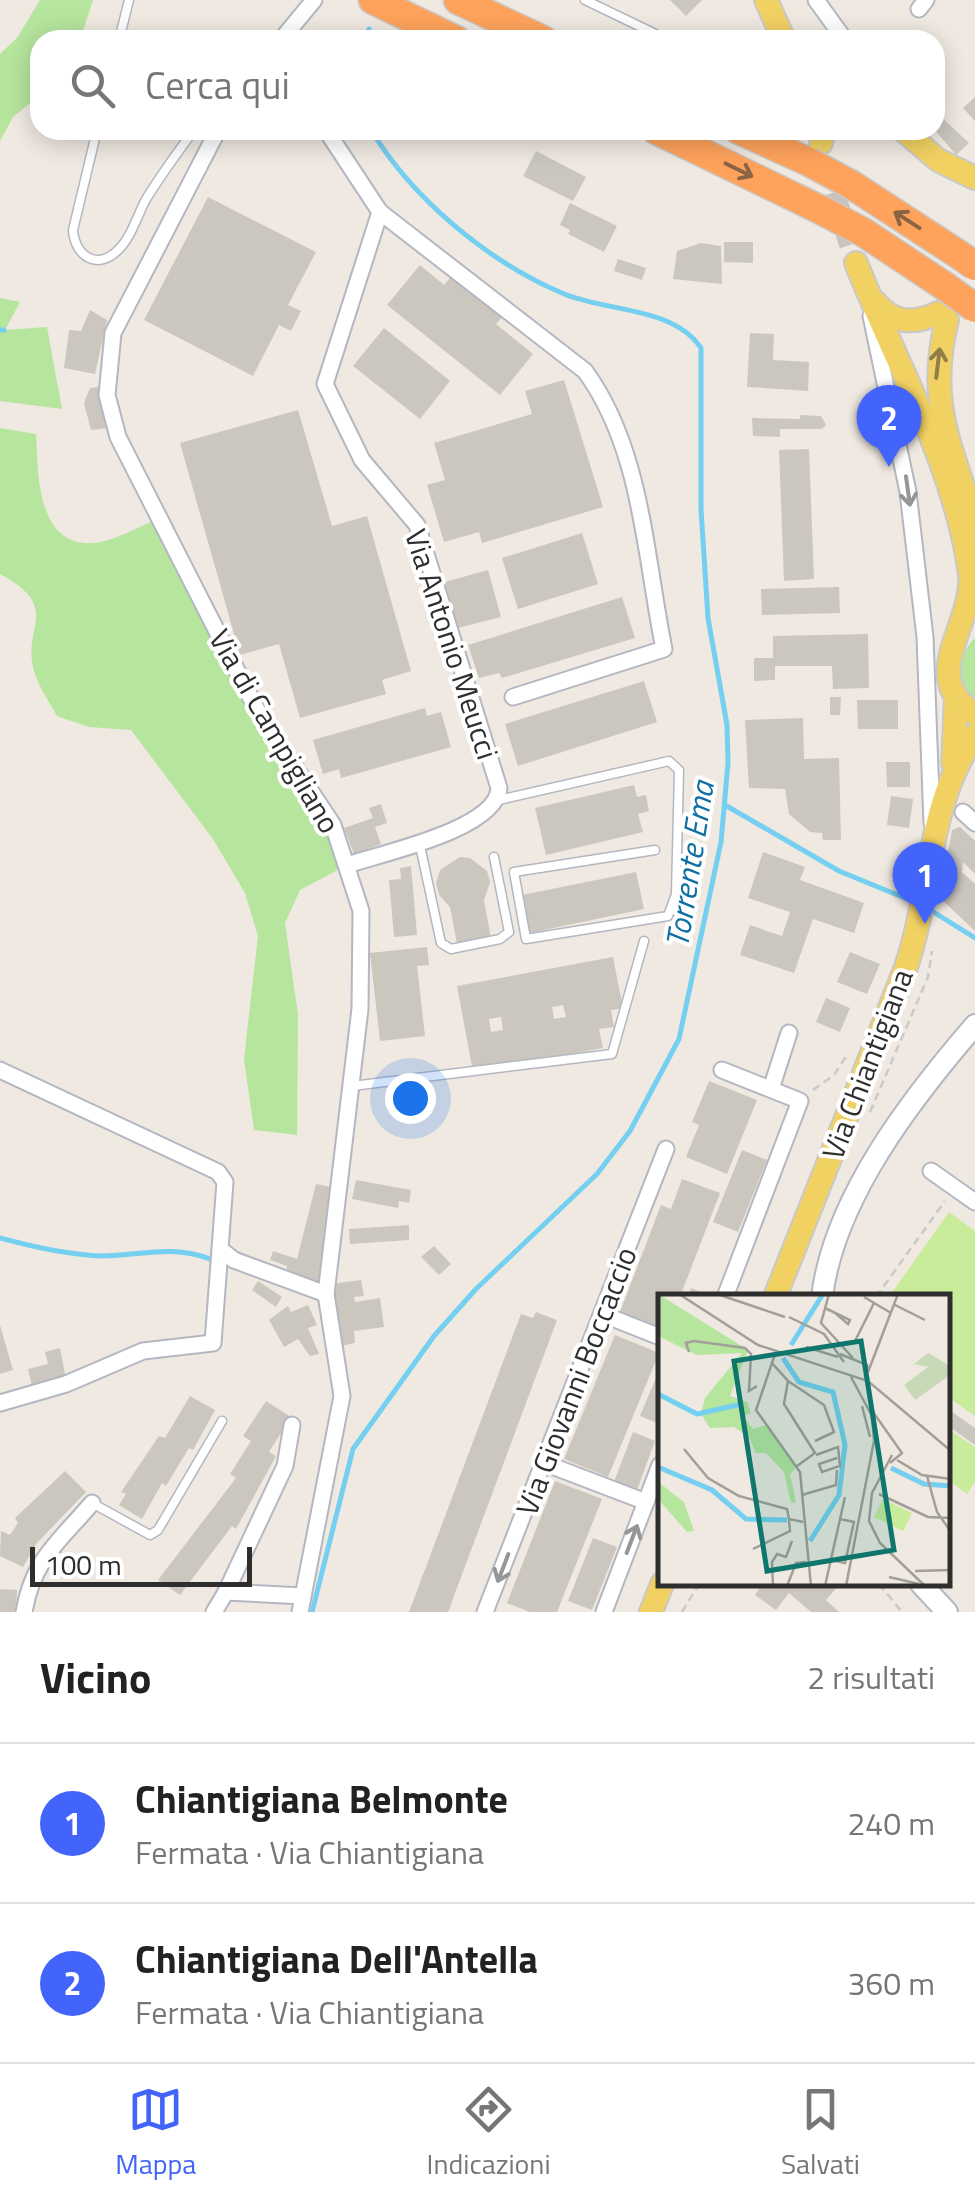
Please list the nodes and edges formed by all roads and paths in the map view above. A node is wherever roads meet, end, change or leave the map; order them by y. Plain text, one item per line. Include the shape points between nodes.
1 (129, 0) edge
2 (314, 0) edge
3 (372, 0) edge
4 (458, 0) edge
5 (585, 0) edge
6 (766, 0) edge
7 (816, 0) edge
8 (122, 30) edge
9 (290, 30) edge
10 (435, 30) edge
11 (522, 30) edge
12 (647, 30) edge
13 (780, 30) edge
14 (838, 30) edge
15 (94, 140) edge
16 (186, 140) edge
17 (213, 140) edge
18 (333, 140) edge
19 (677, 140) edge
20 (915, 140) edge
21 (817, 141) edge
22 (975, 178) edge
23 (380, 212) junction
24 (968, 261) edge
25 (856, 263) tunnel mouth
26 (868, 293) junction
27 (943, 307) junction
28 (975, 308) edge
29 (975, 524) edge
30 (975, 624) edge
31 (925, 637) junction
32 (948, 660) junction
33 (513, 697) dead end
34 (956, 697) junction
35 (975, 714) edge
36 (975, 734) edge
37 (953, 767) junction
38 (499, 800) junction
39 (419, 841) junction
40 (932, 844) junction
41 (655, 850) dead end
42 (494, 857) dead end
43 (347, 866) junction
44 (933, 938) dead end
45 (644, 940) dead end
46 (975, 1025) edge
47 (789, 1033) dead end
48 (847, 1055) dead end
49 (0, 1070) edge
50 (722, 1070) dead end
51 (352, 1086) junction
52 (771, 1089) junction
53 (800, 1100) junction
54 (870, 1112) dead end
55 (666, 1149) dead end
56 (931, 1171) dead end
57 (954, 1187) junction
58 (975, 1202) edge
59 (220, 1249) junction
60 (326, 1294) junction
61 (726, 1294) edge
62 (776, 1294) edge
63 (822, 1294) edge
64 (878, 1294) edge
65 (602, 1314) junction
66 (658, 1336) edge
67 (0, 1403) edge
68 (222, 1421) dead end
69 (292, 1425) dead end
70 (544, 1463) junction
71 (658, 1470) edge
72 (646, 1502) junction
73 (92, 1503) joint
74 (661, 1587) edge
75 (697, 1587) edge
76 (881, 1587) edge
77 (924, 1587) edge
78 (226, 1592) junction
79 (301, 1604) edge
80 (486, 1609) edge
81 (24, 1612) edge
82 (214, 1612) edge
83 (504, 1612) edge
84 (604, 1612) edge
85 (651, 1612) edge
86 (682, 1612) edge
87 (902, 1612) edge
88 (947, 1612) edge

1 - 8 lane
2 - 9 street
3 - 10 highway
4 - 11 highway
5 - 12 lane
6 - 13 main road
7 - 14 street
15 - 16 lane via 72,230 74,246 96,261 124,245
17 - 43 street, Via di Campigliano via 113,334 107,394 126,453 257,710 333,825
18 - 23 street
19 -> 27 highway, bridge via 863,232
20 - 22 main road
24 -> 21 highway, bridge via 852,185
23 - 33 street via 585,370 623,438 664,649
23 - 38 street, Via Antonio Meucci via 325,384 362,460 417,525
25 - 26 main road
26 - 27 main road via 900,320 920,320
26 -> 31 street via 899,436
26 - 32 main road via 914,394 970,576 970,600
27 - 28 highway, bridge
29 -> 27 main road via 936,393
30 - 32 main road via 958,638
31 - 32 street via 934,654
31 - 40 street
32 - 34 main road, Via Chiantigiana
34 - 35 main road
34 - 37 main road, Via Chiantigiana
36 - 37 main road, Via Chiantigiana
37 - 40 main road, Via Chiantigiana
38 - 39 street, Via Antonio Meucci via 464,826
38 - 41 lane via 668,761 679,770 676,894 668,916 526,939 514,872
39 - 42 lane via 441,943 451,949 509,932
39 - 43 street, Via Antonio Meucci
40 - 62 main road, Via Chiantigiana via 921,917 894,998
43 - 51 street, Via di Campigliano via 361,911
44 - 54 path via 928,977
45 - 51 lane via 612,1054
46 - 63 main road via 877,1154
47 - 52 street
48 - 53 path via 834,1075
49 - 59 street via 218,1172 224,1182
50 - 52 street
51 - 60 street, Via di Campigliano
52 - 53 street
53 - 61 street
55 - 65 street, Via Giovanni Boccaccio
56 - 57 street
57 - 58 street
57 - 64 path
59 - 60 street
59 - 67 street via 213,1342 144,1351
60 - 79 street, Via di Campigliano via 342,1396
65 - 66 street
65 - 70 street, Via Giovanni Boccaccio
68 - 73 lane via 158,1530 150,1535
69 - 78 street via 286,1466
70 - 72 street
70 -> 80 street, Via Giovanni Boccaccio
71 - 72 street
84 -> 72 street
73 - 81 street via 42,1557
74 - 85 main road
75 - 86 path
76 - 87 path
77 - 88 main road
78 - 79 street
78 - 82 street
80 - 83 street

